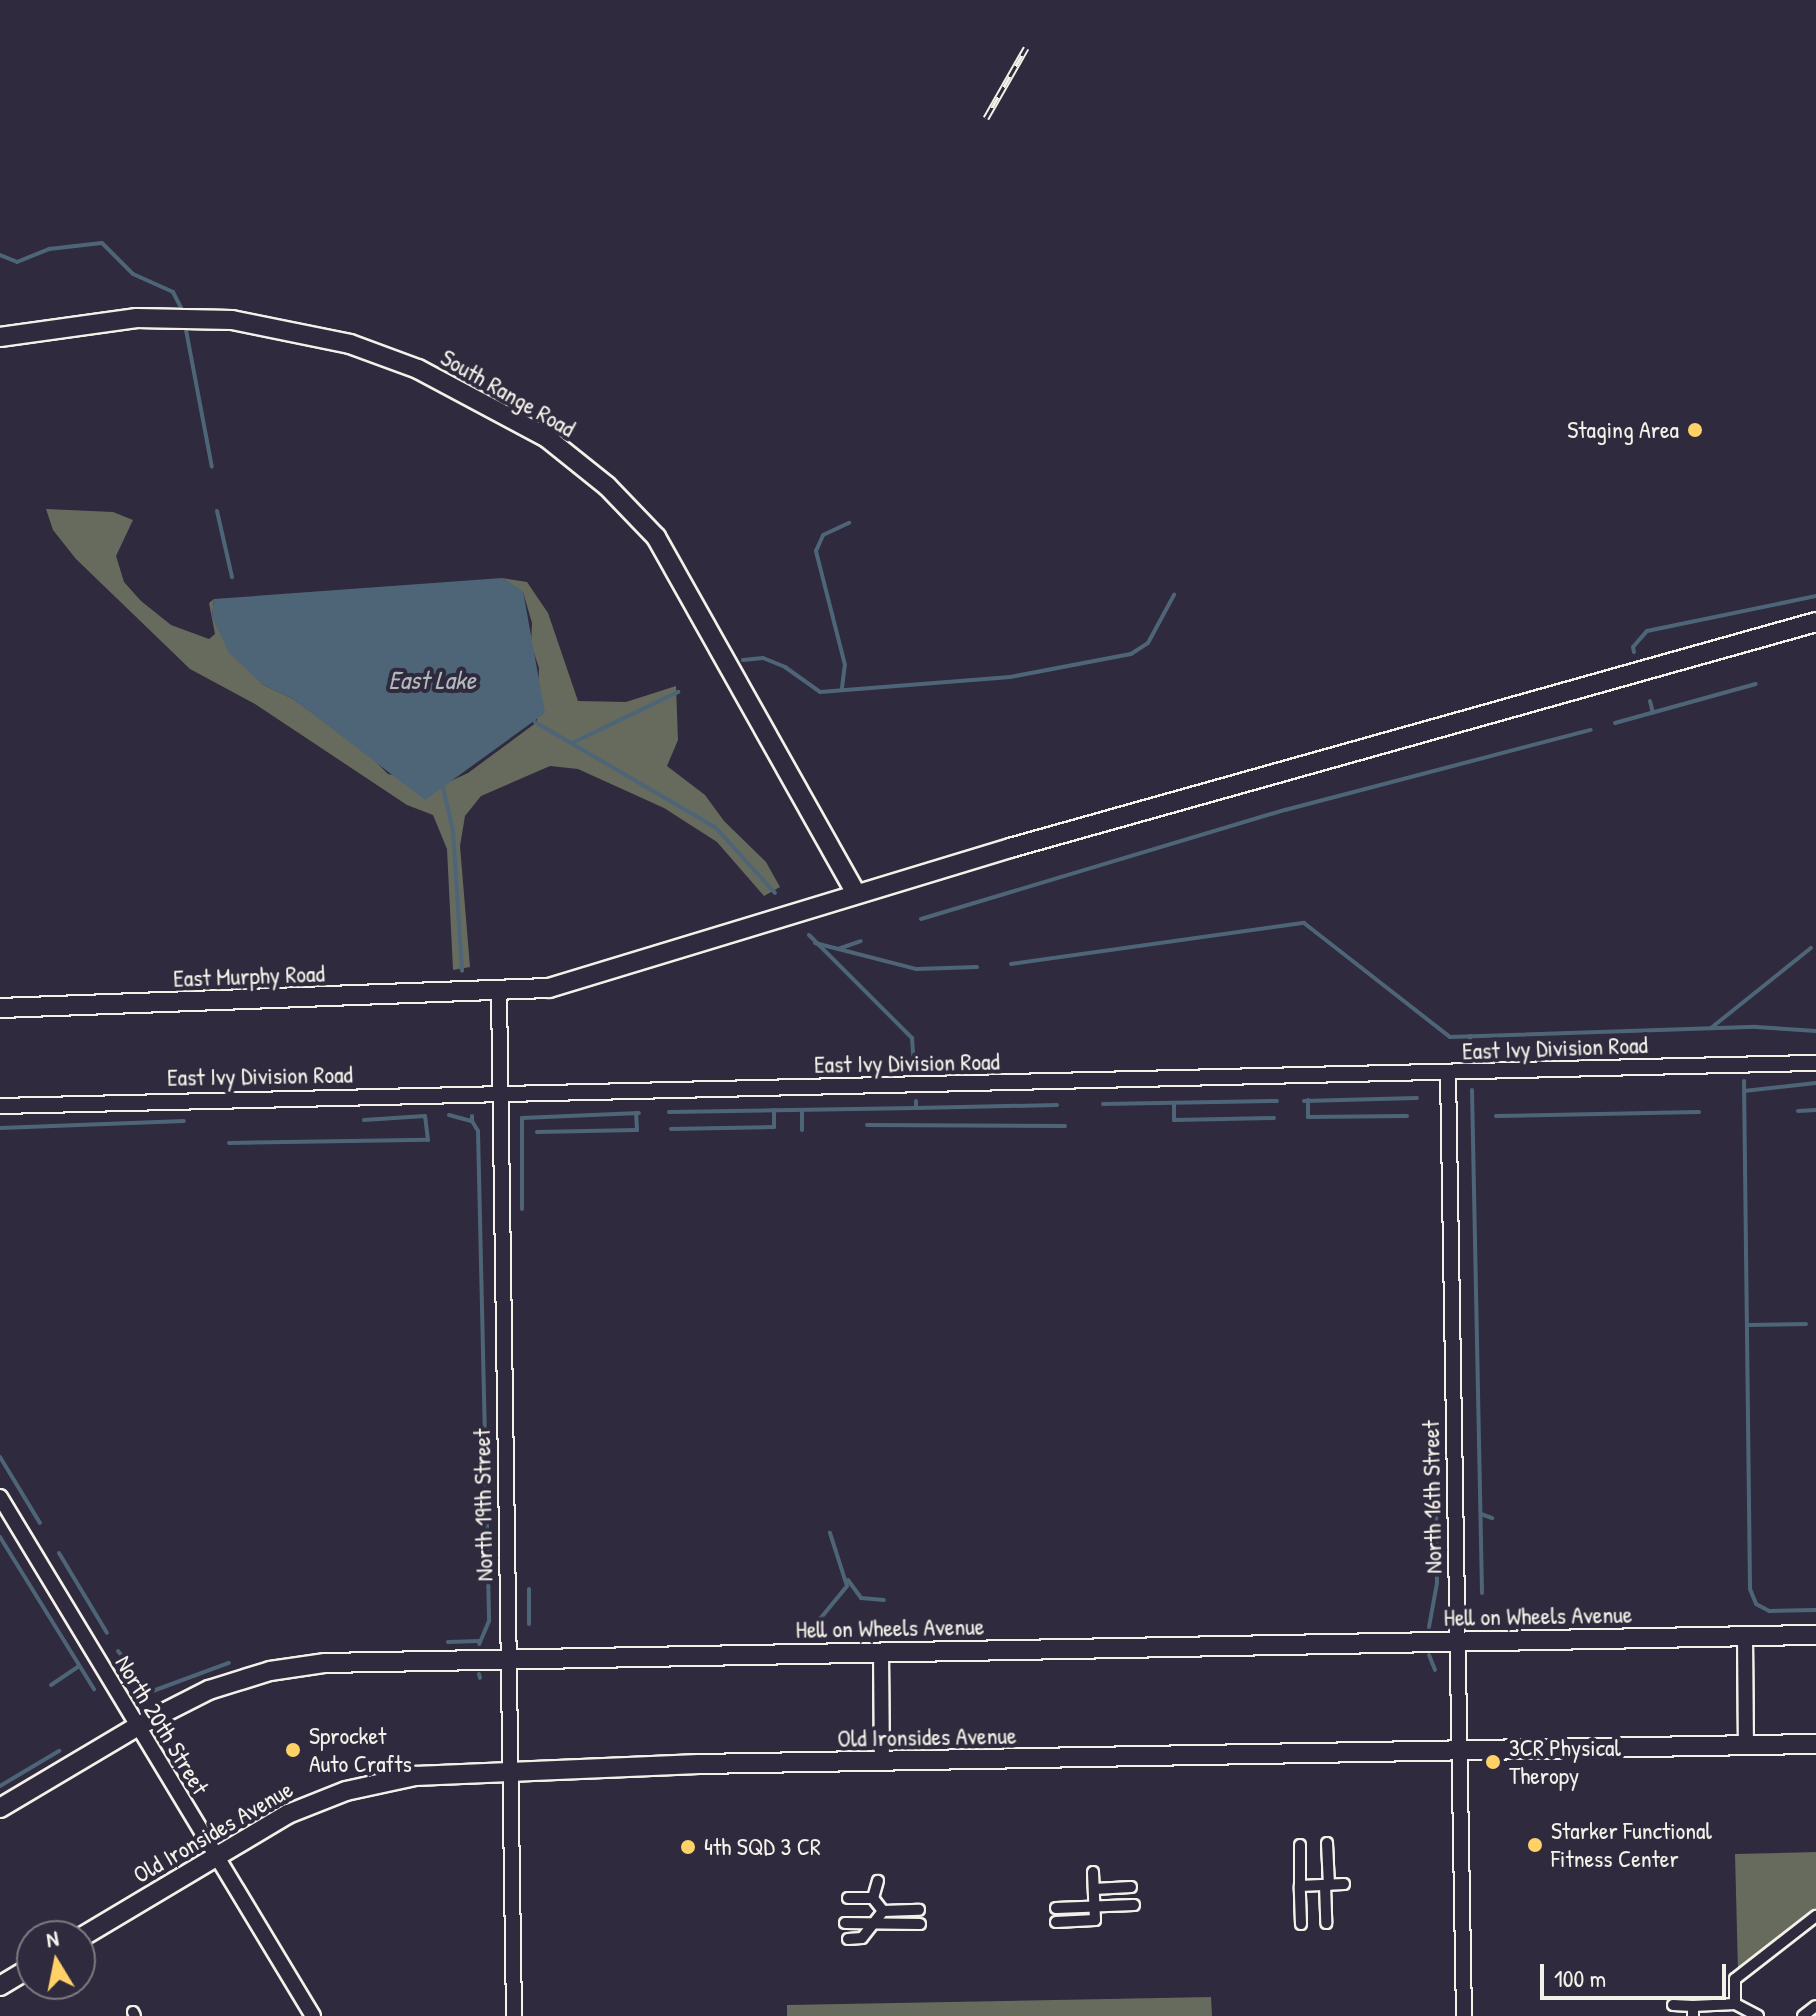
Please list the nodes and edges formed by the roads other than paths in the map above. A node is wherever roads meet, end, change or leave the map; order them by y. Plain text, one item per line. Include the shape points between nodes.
1 (0, 337) edge
2 (1816, 622) edge
3 (856, 894) junction
4 (499, 993) junction
5 (0, 1008) edge
6 (1816, 1063) edge
7 (1448, 1073) junction
8 (499, 1094) junction
9 (0, 1106) edge
10 (0, 1497) edge
11 (1816, 1635) edge
12 (1745, 1636) junction
13 (1456, 1641) junction
14 (881, 1652) junction
15 (507, 1659) junction
16 (138, 1726) junction
17 (1816, 1744) edge
18 (1746, 1745) junction
19 (1457, 1751) junction
20 (882, 1762) junction
21 (509, 1769) junction
22 (0, 1808) edge
23 (1327, 1843) dead end
24 (1300, 1845) dead end
25 (215, 1857) junction
26 (1093, 1872) dead end
27 (878, 1881) dead end
28 (1344, 1884) dead end
29 (1327, 1885) junction
30 (1300, 1886) junction
31 (1131, 1887) dead end
32 (1094, 1889) junction
33 (848, 1898) dead end
34 (873, 1898) junction
35 (1134, 1905) dead end
36 (1095, 1907) junction
37 (1056, 1908) dead end
38 (919, 1910) dead end
39 (883, 1911) junction
40 (1816, 1916) edge
41 (875, 1922) junction
42 (1056, 1922) dead end
43 (845, 1923) dead end
44 (1326, 1923) dead end
45 (920, 1924) dead end
46 (1301, 1924) dead end
47 (96, 1928) edge
48 (848, 1939) dead end
49 (1735, 2004) junction
50 (1673, 2005) dead end
51 (1816, 2006) edge
52 (1693, 2011) edge
53 (313, 2016) edge
54 (514, 2016) edge
55 (1464, 2016) edge
56 (1758, 2016) edge
57 (1803, 2016) edge

1 - 3 street, South Range Road via 137,318 232,320 350,344 418,369 547,438 607,486 656,537
2 - 3 street, East Murphy Road
3 - 4 street, East Murphy Road via 549,988
4 - 5 street, East Murphy Road
4 - 8 street, North 19th Street
6 - 7 street, East Ivy Division Road
7 - 8 street, East Ivy Division Road
7 - 13 street, North 16th Street
8 - 9 street, East Ivy Division Road
8 - 15 street, North 19th Street
10 - 16 street, North 20th Street
11 - 12 street, Hell on Wheels Avenue
12 - 13 street, Hell on Wheels Avenue
12 - 18 street
13 - 14 street, Hell on Wheels Avenue
13 - 19 street, North 16th Street
14 - 15 street, Hell on Wheels Avenue
14 - 20 street
15 - 16 street, Hell on Wheels Avenue via 359,1661 270,1671 209,1690
15 - 21 street, North 19th Street
16 - 22 street, Hell on Wheels Avenue
16 - 25 street, North 20th Street
17 - 18 street, Old Ironsides Avenue
18 - 19 street, Old Ironsides Avenue
19 - 20 street, Old Ironsides Avenue
19 - 55 street, North 16th Street
20 - 21 street, Old Ironsides Avenue
21 - 25 street, Old Ironsides Avenue via 415,1776 346,1791 288,1814
21 - 54 street, North 19th Street
23 - 29 street
24 - 30 street
25 - 47 street, Old Ironsides Avenue
25 - 53 street, North 20th Street
26 - 32 street
27 - 34 street
28 - 29 street
29 - 30 street
29 - 44 street
30 - 46 street
31 - 32 street
32 - 36 street
33 - 34 street
34 - 39 street
35 - 36 street
36 - 37 street
36 - 42 street via 1095,1920
38 - 39 street
39 - 41 street
40 - 49 street via 1735,1979
41 - 43 street
41 - 45 street
41 - 48 street via 862,1938
49 - 52 street
49 - 56 street
50 - 52 street
51 - 57 street

